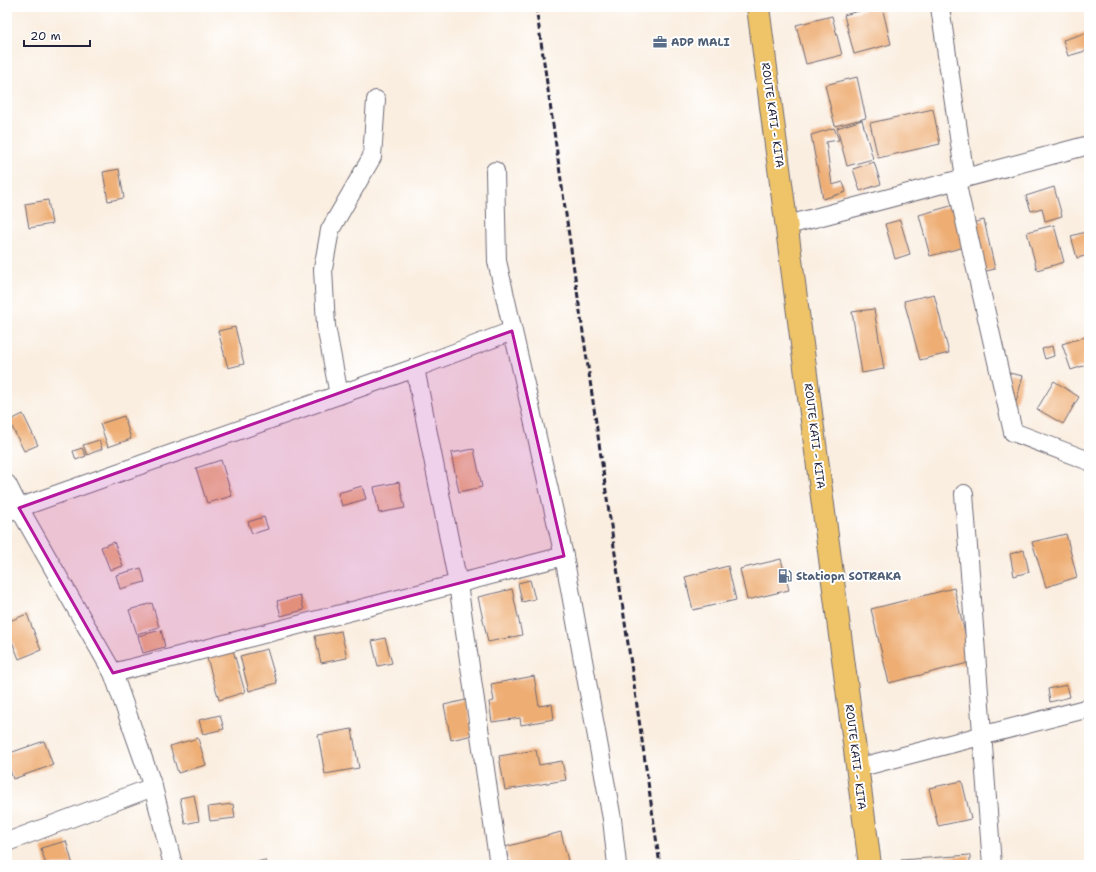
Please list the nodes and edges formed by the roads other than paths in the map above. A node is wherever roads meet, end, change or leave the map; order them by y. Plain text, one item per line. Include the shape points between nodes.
1 (758, 7) edge
2 (940, 7) edge
3 (376, 100) dead end
4 (1089, 145) edge
5 (494, 170) dead end
6 (961, 180) junction
7 (788, 225) junction
8 (512, 332) junction
9 (415, 368) junction
10 (339, 395) junction
11 (1089, 461) edge
12 (7, 484) edge
13 (964, 494) dead end
14 (13, 510) edge
15 (564, 556) junction
16 (458, 584) junction
17 (113, 673) junction
18 (1089, 708) edge
19 (982, 736) junction
20 (857, 768) junction
21 (153, 787) junction
22 (7, 842) edge
23 (173, 865) edge
24 (499, 865) edge
25 (617, 865) edge
26 (870, 865) edge
27 (992, 865) edge

1 - 7 main road, ROUTE KATI - KITA
2 - 6 street
3 - 10 street via 372,156 330,230 323,269 326,326
4 - 6 street
5 - 8 street via 497,261
6 - 7 street
6 - 11 street via 1013,432
7 - 20 main road, ROUTE KATI - KITA
8 - 9 street
8 - 15 street
9 - 10 street
9 - 16 street
10 - 14 street
12 - 14 street
13 - 19 street
14 - 17 street
15 - 16 street
15 - 25 street via 612,819
16 - 17 street
16 - 24 street
17 - 21 street
18 - 19 street
19 - 20 street
19 - 27 street
20 - 26 main road, ROUTE KATI - KITA
21 - 22 street
21 - 23 street

